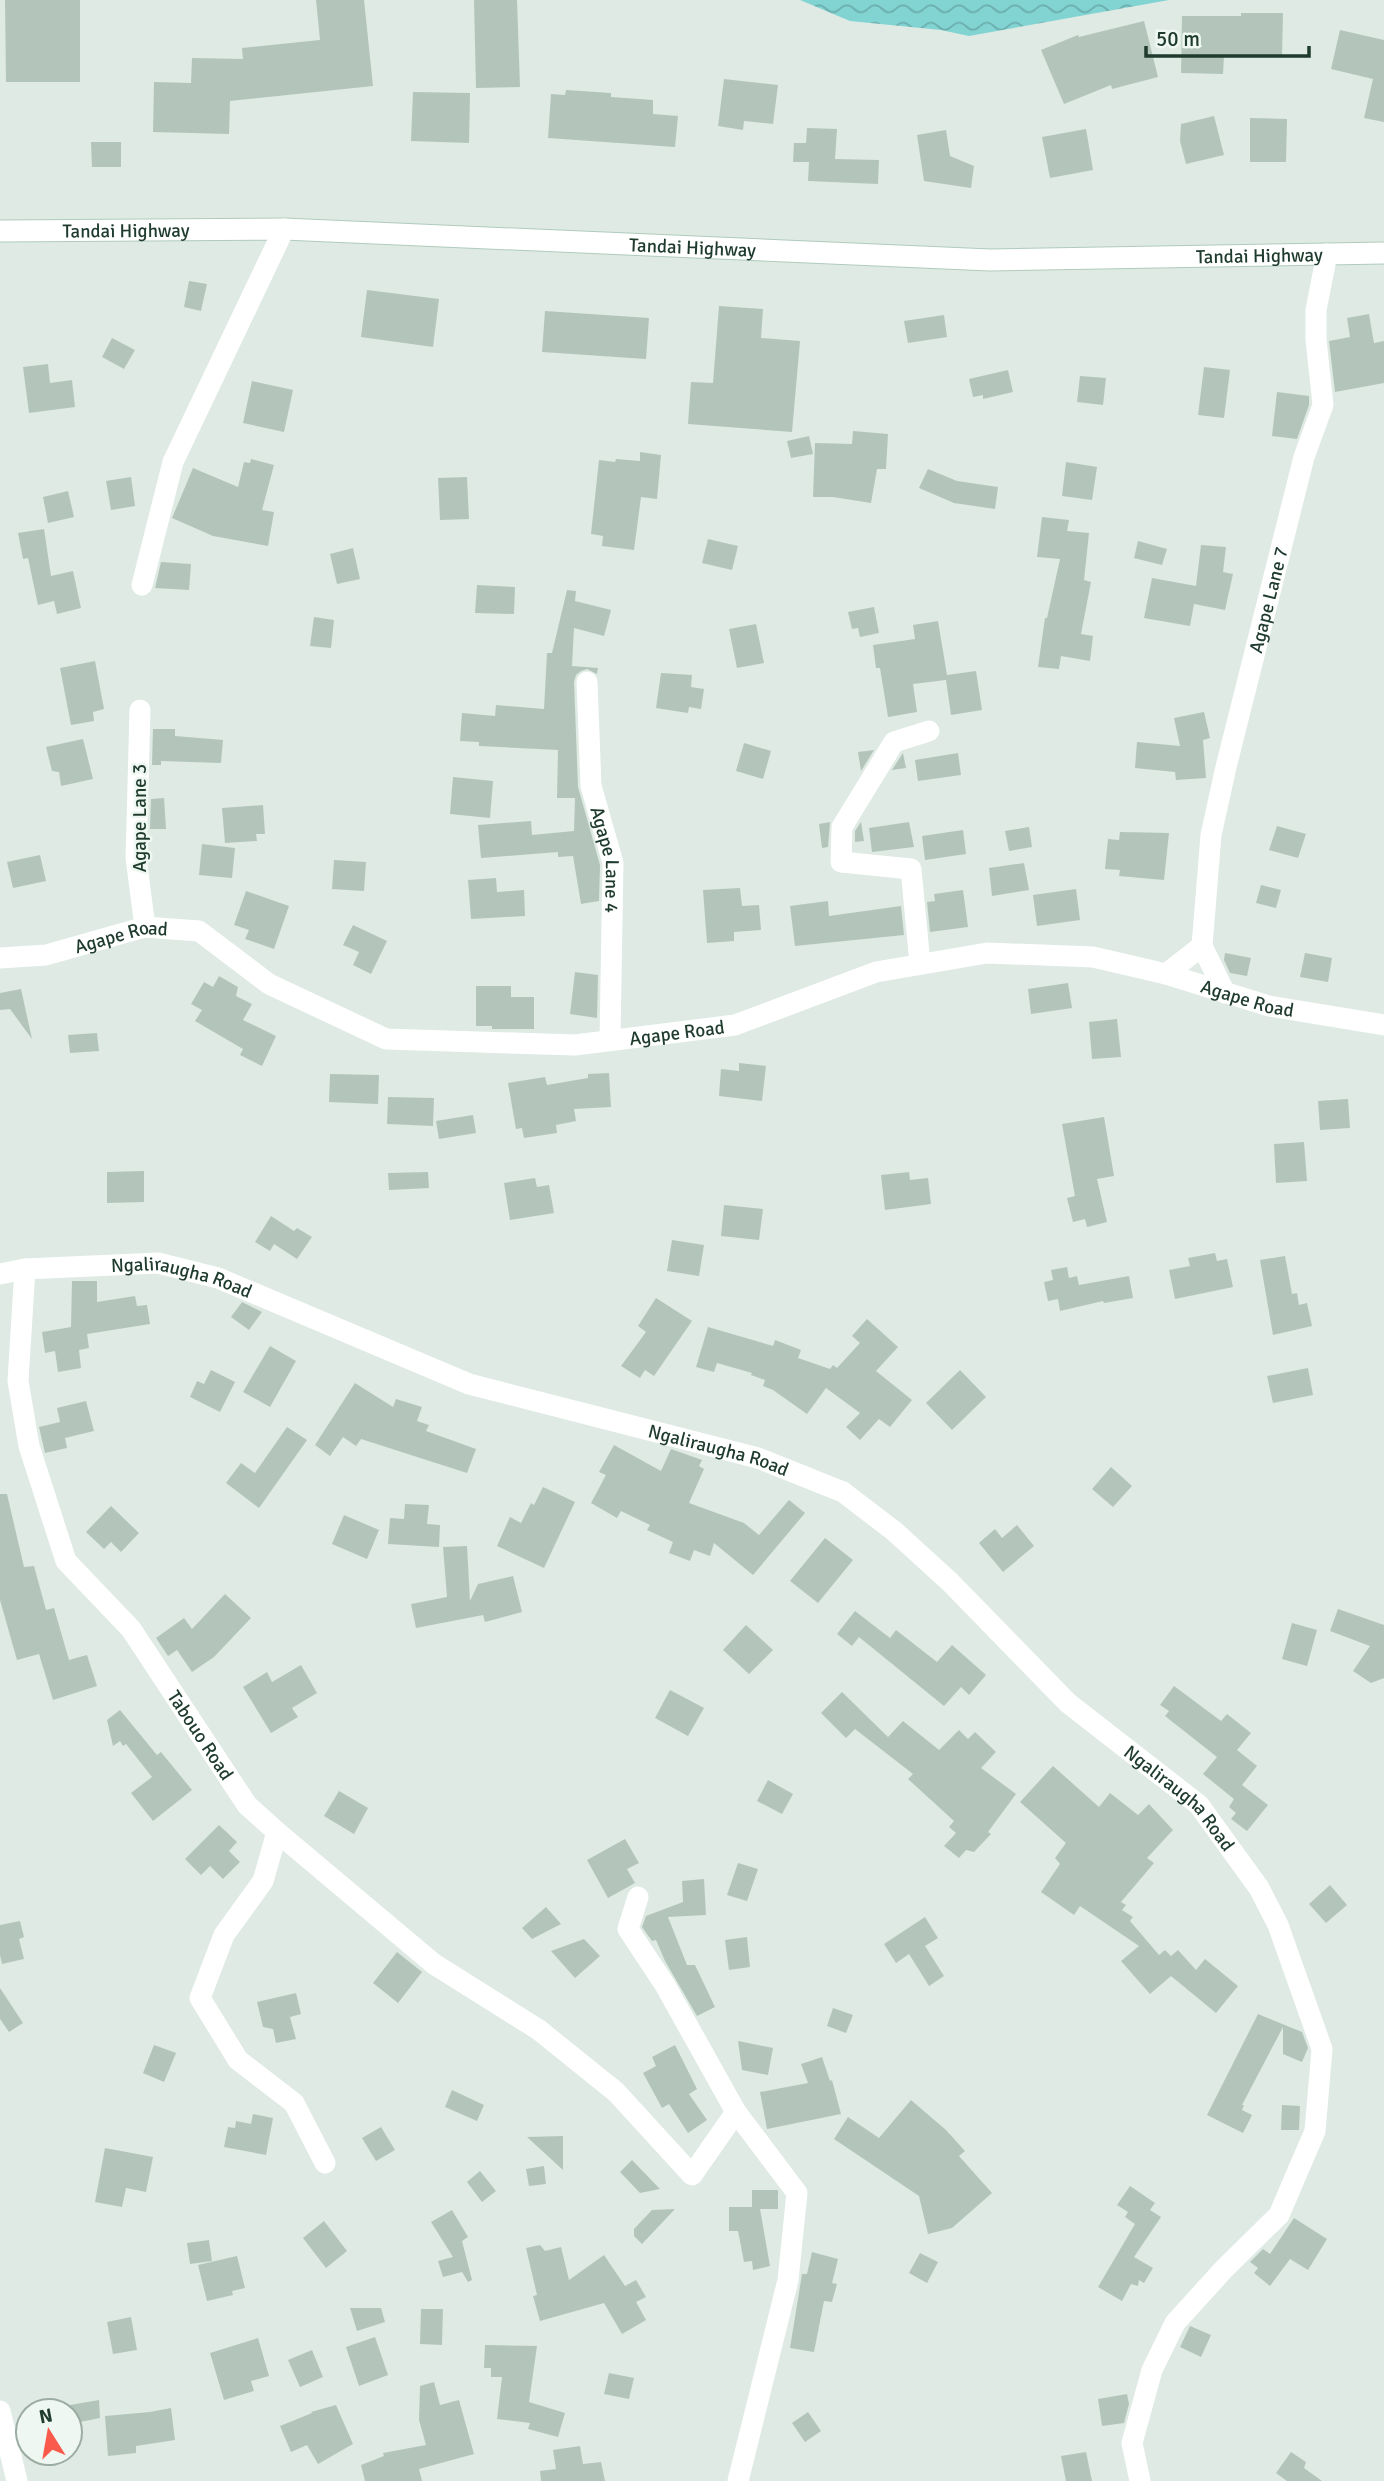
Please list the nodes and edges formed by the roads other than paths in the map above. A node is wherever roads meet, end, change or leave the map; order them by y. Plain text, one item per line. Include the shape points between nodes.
1 (284, 229) junction
2 (0, 231) edge
3 (1384, 253) edge
4 (1327, 254) junction
5 (142, 585) dead end
6 (587, 682) dead end
7 (140, 710) dead end
8 (929, 731) dead end
9 (145, 927) junction
10 (1202, 946) junction
11 (0, 958) edge
12 (920, 964) junction
13 (1166, 974) junction
14 (1225, 993) junction
15 (1379, 1019) edge
16 (610, 1040) junction
17 (25, 1269) junction
18 (0, 1274) edge
19 (277, 1832) junction
20 (638, 1897) dead end
21 (736, 2112) junction
22 (325, 2163) dead end
23 (0, 2411) edge
24 (17, 2481) edge
25 (738, 2481) edge
26 (1140, 2481) edge

1 - 2 street, Tandai Highway
1 - 4 street, Tandai Highway via 990,260
1 - 5 street via 173,462
3 - 4 street, Tandai Highway
4 - 10 street, Agape Lane 7 via 1316,310 1323,405 1304,457 1211,835
6 - 16 street, Agape Lane 4 via 591,786 613,863
7 - 9 street, Agape Lane 3 via 136,858
8 - 12 street via 894,742 842,827 841,862 911,869
9 - 11 street, Agape Road via 46,955
9 - 16 street, Agape Road via 199,932 269,984 386,1040 575,1045
10 - 13 street
10 - 14 street
12 - 13 street, Agape Road via 987,953 1080,956
12 - 16 street, Agape Road via 876,972 735,1025
13 - 14 street, Agape Road
14 - 15 street, Agape Road via 1269,1006
17 - 18 street, Ngaliraugha Road
17 - 19 street, Tabouo Road via 18,1381 29,1446 66,1561 131,1629 247,1805
17 - 26 street, Ngaliraugha Road via 158,1263 218,1278 468,1384 758,1458 843,1492 950,1583 1068,1703 1199,1805 1259,1888 1278,1925 1322,2049 1315,2131 1279,2215 1175,2323 1153,2370 1132,2443
19 - 21 street, Tabouo Road via 434,1964 539,2031 616,2092 692,2175
19 - 22 street via 263,1881 224,1935 200,1998 238,2060 294,2103
20 - 21 street via 628,1929
21 - 25 street via 797,2193 788,2280
23 - 24 street

